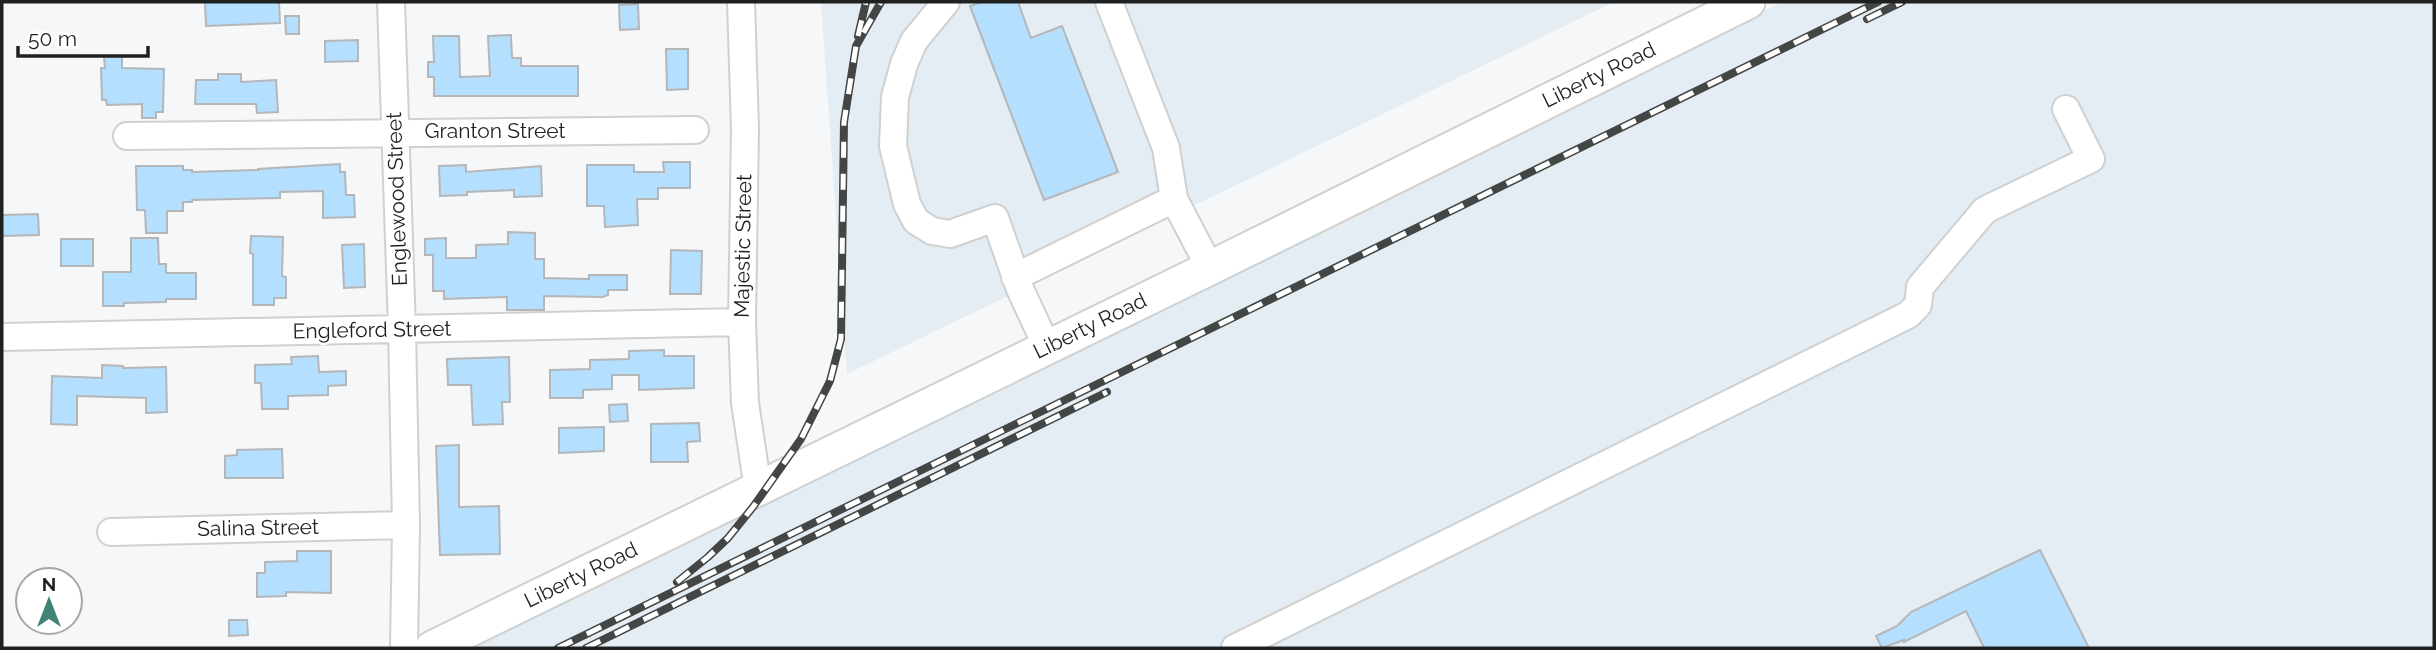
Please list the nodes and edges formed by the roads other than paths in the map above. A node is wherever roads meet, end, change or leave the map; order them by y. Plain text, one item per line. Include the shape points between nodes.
1 (391, 2) edge
2 (741, 2) edge
3 (946, 2) edge
4 (1109, 2) edge
5 (1748, 2) edge
6 (2066, 109) dead end
7 (695, 130) dead end
8 (394, 132) junction
9 (127, 136) dead end
10 (1174, 199) junction
11 (1210, 268) junction
12 (1015, 277) junction
13 (742, 322) junction
14 (402, 329) junction
15 (2, 337) edge
16 (1047, 347) junction
17 (758, 489) junction
18 (406, 525) junction
19 (111, 532) dead end
20 (404, 648) edge
21 (432, 648) edge
22 (1235, 648) edge

1 - 8 street, Englewood Street
2 - 13 street, Majestic Street via 745,129
3 - 12 street via 914,41 895,97 893,146 907,204 916,221 932,231 950,234 995,218
4 - 10 street via 1166,148
5 - 11 main road, Liberty Road
6 - 22 street via 2091,159 1985,210 1920,286 1918,305 1908,315
7 - 8 street, Granton Street
8 - 9 street, Granton Street
8 - 14 street, Englewood Street
10 - 11 street
10 - 12 street
11 - 16 main road, Liberty Road
12 - 16 street
13 - 14 street, Engleford Street
13 - 17 street, Majestic Street via 745,403
14 - 15 street, Engleford Street
14 - 18 street, Englewood Street
16 - 17 main road, Liberty Road
17 - 21 main road, Liberty Road
18 - 19 street, Salina Street
18 - 20 street, Englewood Street

